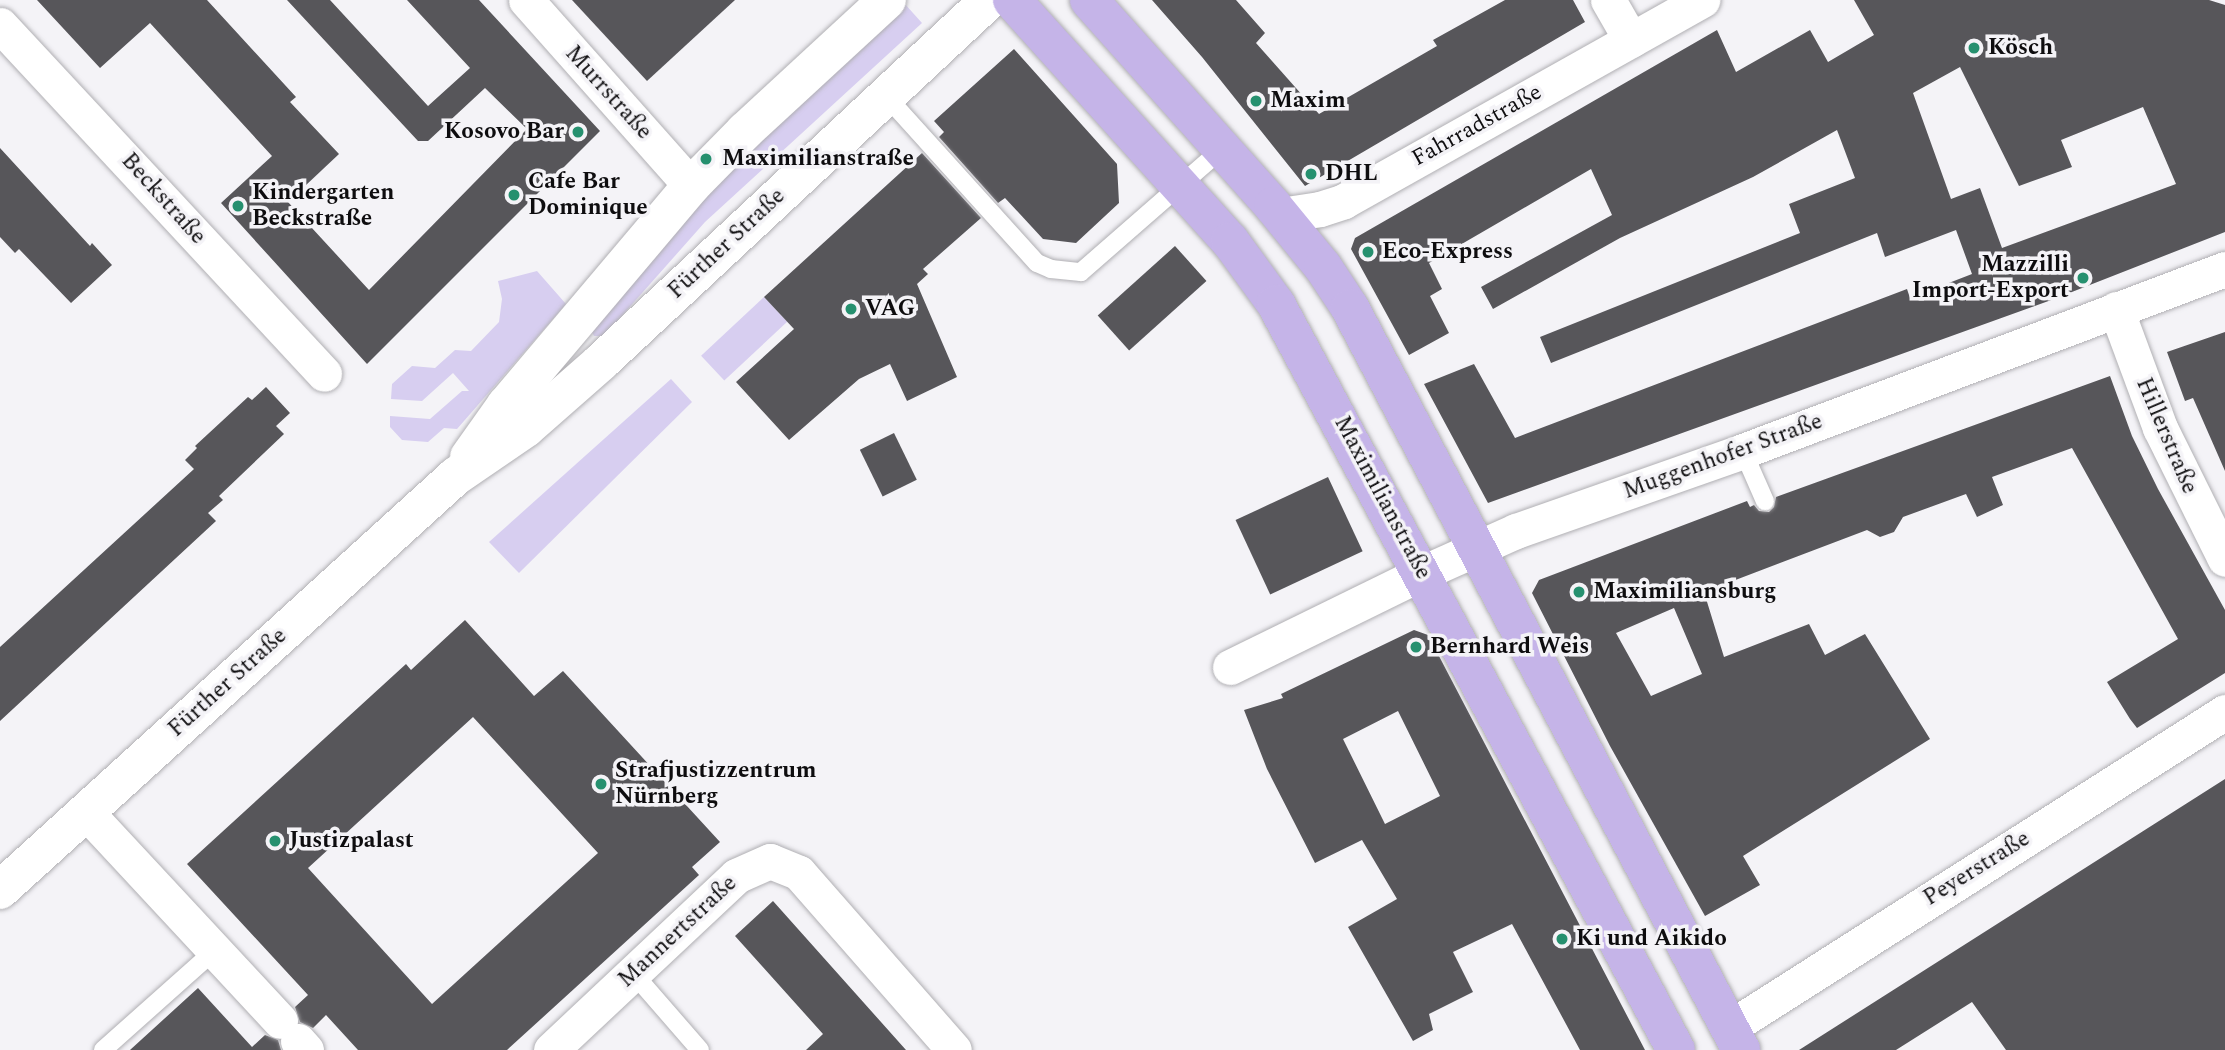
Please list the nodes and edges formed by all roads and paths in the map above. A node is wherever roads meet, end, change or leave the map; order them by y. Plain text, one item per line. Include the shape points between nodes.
1 (526, 0) edge
2 (887, 0) edge
3 (989, 0) edge
4 (1012, 0) edge
5 (1088, 0) edge
6 (1608, 0) edge
7 (1702, 0) edge
8 (0, 25) edge
9 (1631, 40) junction
10 (886, 96) junction
11 (1222, 149) junction
12 (1180, 184) junction
13 (691, 186) junction
14 (1280, 215) junction
15 (2225, 269) edge
16 (2116, 309) junction
17 (573, 325) junction
18 (601, 362) junction
19 (324, 374) dead end
20 (1743, 451) junction
21 (456, 475) junction
22 (1765, 501) dead end
23 (1475, 548) junction
24 (2225, 559) edge
25 (1422, 573) junction
26 (1230, 667) dead end
27 (2225, 712) edge
28 (86, 812) junction
29 (0, 890) edge
30 (215, 951) junction
31 (633, 973) junction
32 (295, 1038) edge
33 (1735, 1039) edge
34 (103, 1050) edge
35 (551, 1050) edge
36 (700, 1050) edge
37 (954, 1050) edge
38 (1676, 1050) edge

1 - 13 street, Murrstraße
2 - 13 main road, Fürther Straße
3 - 10 main road, Fürther Straße
4 - 12 main road, Maximilianstraße
5 - 11 main road
6 - 9 street
7 - 9 street, Fahrradstraße
8 - 19 street, Beckstraße
9 - 14 street, Fahrradstraße via 1332,206
10 - 12 lane via 1037,263 1051,269 1081,272
10 - 18 main road, Fürther Straße
11 - 12 lane
11 - 14 main road
12 - 25 main road, Maximilianstraße via 1276,304
13 - 17 main road, Fürther Straße
14 - 23 main road via 1350,308
15 - 16 street, Muggenhofer Straße
16 - 20 street, Muggenhofer Straße
16 - 24 street, Hillerstraße via 2160,428
17 - 18 lane via 579,350
17 - 21 main road, Fürther Straße via 506,405
18 - 21 main road, Fürther Straße via 526,428
20 - 22 lane
20 - 23 street, Muggenhofer Straße
21 - 28 main road, Fürther Straße
23 - 25 street, Muggenhofer Straße
23 - 33 main road
25 - 26 street, Muggenhofer Straße
25 - 38 main road, Maximilianstraße
27 - 33 street, Peyerstraße
28 - 29 main road, Fürther Straße
28 - 30 street
30 - 32 street
30 - 34 lane
31 - 35 street, Mannertstraße
31 - 36 lane
31 - 37 street, Mannertstraße via 736,876 770,861 799,873

